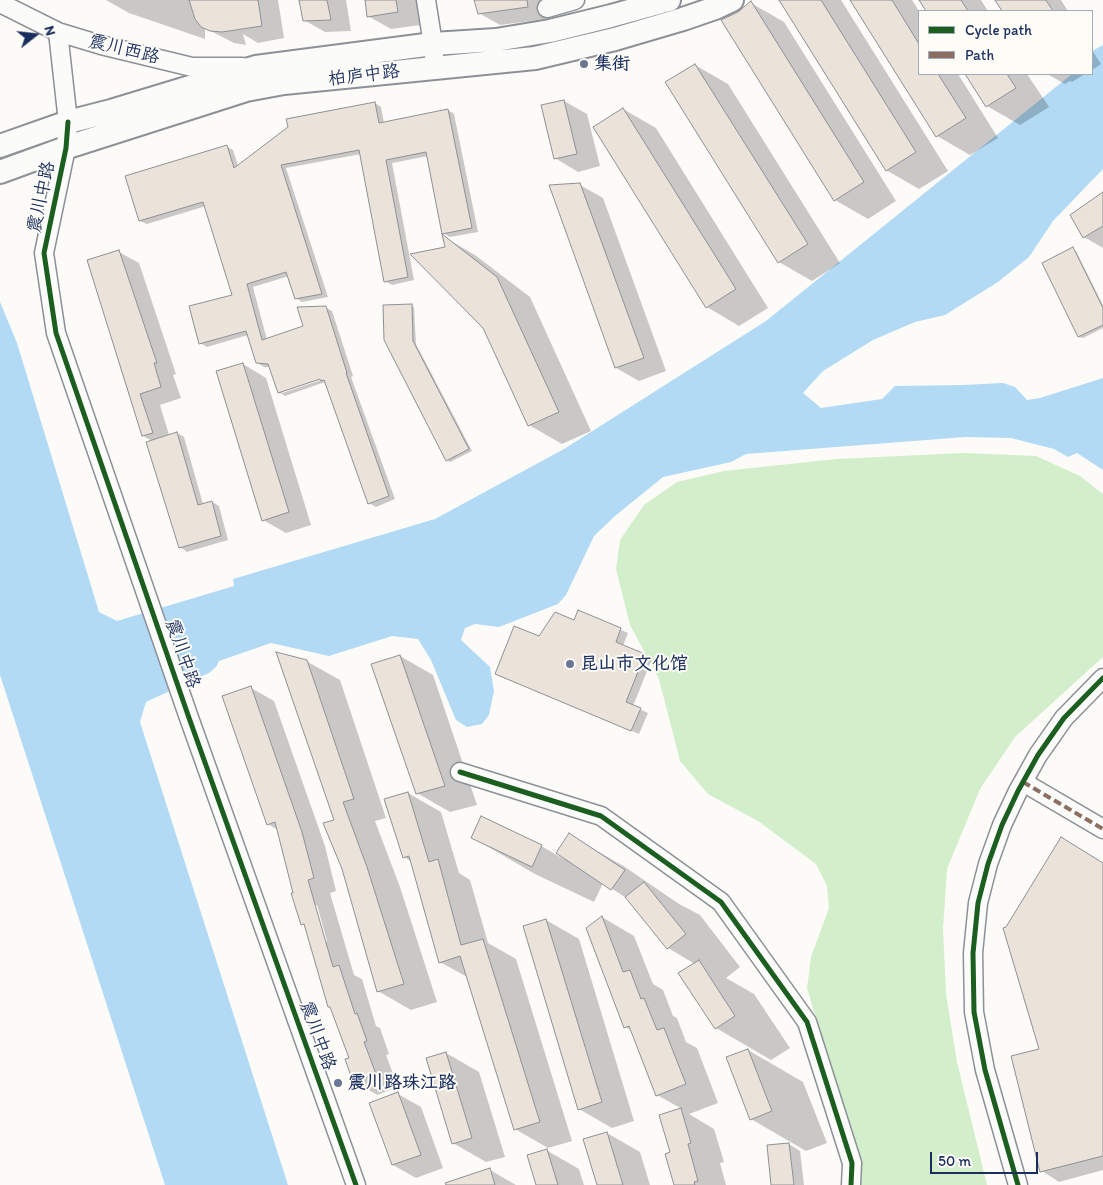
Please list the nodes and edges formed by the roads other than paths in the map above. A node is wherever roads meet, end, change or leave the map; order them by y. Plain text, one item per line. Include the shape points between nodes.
1 (426, 0) edge
2 (575, 0) edge
3 (669, 0) edge
4 (732, 0) edge
5 (0, 4) edge
6 (547, 8) dead end
7 (58, 32) junction
8 (433, 44) junction
9 (256, 66) junction
10 (434, 68) junction
11 (68, 122) junction
12 (3, 146) edge
13 (66, 148) junction
14 (7, 169) edge
15 (1103, 678) edge
16 (460, 772) dead end
17 (1023, 782) junction
18 (1103, 829) edge
19 (356, 1185) edge
20 (851, 1185) edge
21 (1018, 1185) edge

1 - 8 street
2 - 6 street
3 - 8 main road, 柏庐中路 via 550,31 496,40
4 - 10 main road, 柏庐中路 via 683,20 535,58
5 - 7 street, 震川西路
7 - 9 street, 震川西路 via 192,67
7 - 11 street, 震川中路
8 - 9 main road, 柏庐中路
8 - 10 street
9 - 11 main road, 柏庐中路
10 - 13 main road, 柏庐中路 via 284,83 246,90
11 - 12 main road, 柏庐中路
11 - 13 street, 震川中路
13 - 14 main road, 柏庐中路
13 - 19 street, 震川中路 via 44,253 56,333
15 - 17 street via 1064,718
16 - 20 street via 601,816 721,902 807,1022 852,1163
17 - 18 street
17 - 21 street via 988,864 978,904 973,953 974,1012 983,1060

